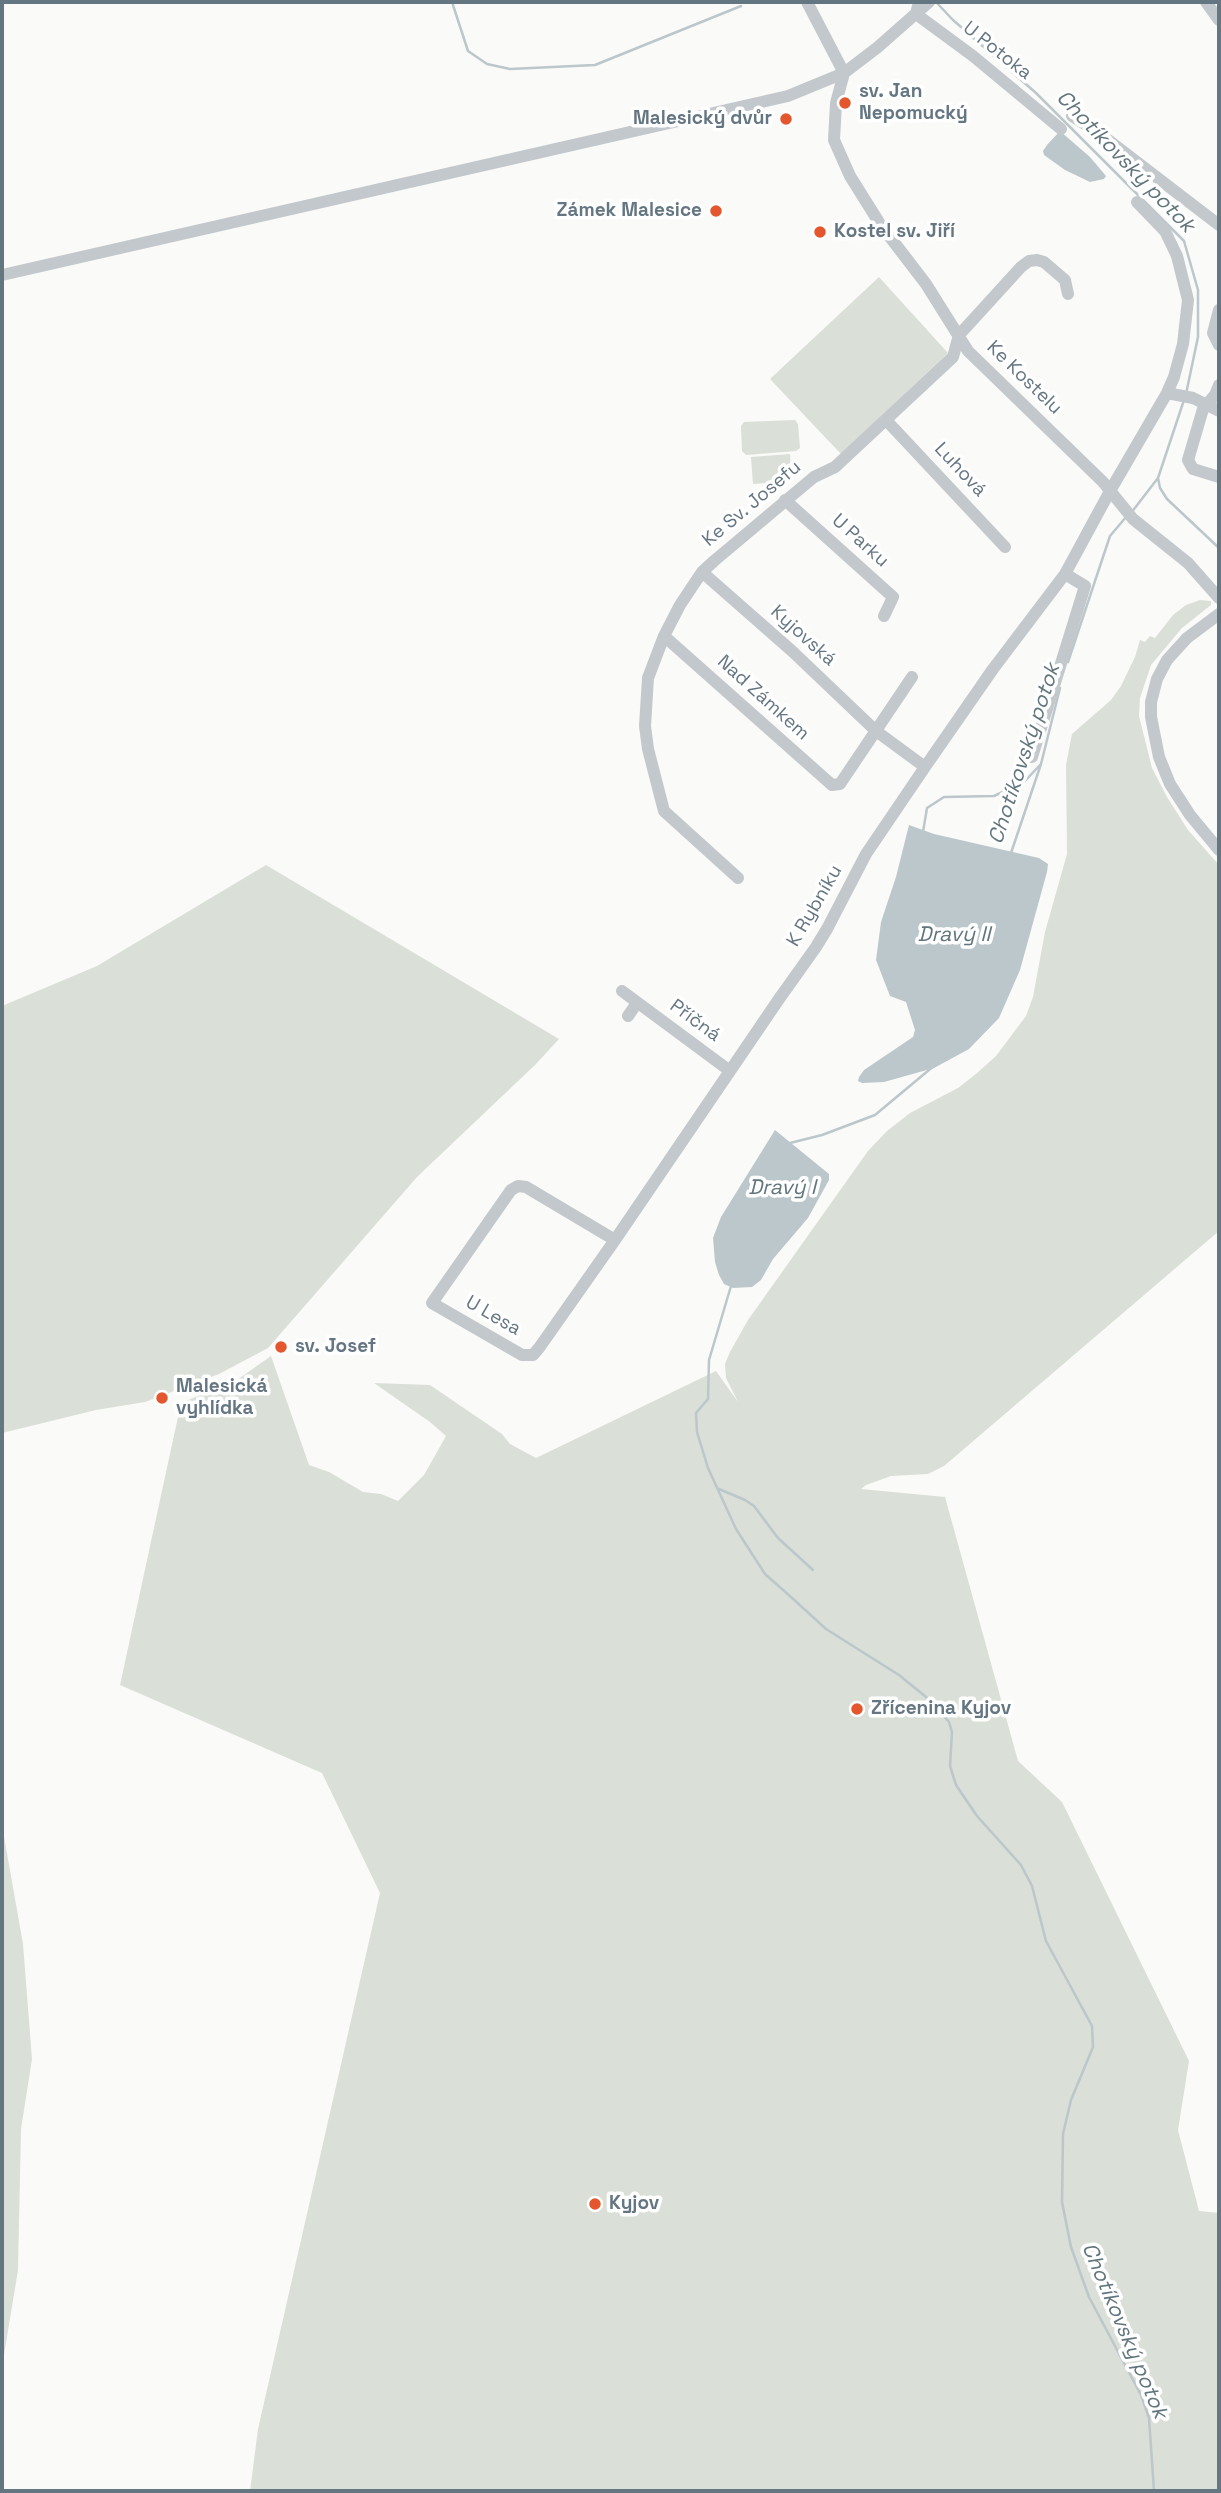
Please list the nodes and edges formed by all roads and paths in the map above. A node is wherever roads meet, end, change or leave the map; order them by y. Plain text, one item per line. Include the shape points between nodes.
1 (807, 2) edge
2 (1206, 2) edge
3 (923, 5) edge
4 (1219, 20) edge
5 (844, 73) junction
6 (1072, 116) dead end
7 (1061, 128) dead end
8 (1137, 202) dead end
9 (1219, 225) edge
10 (2, 275) edge
11 (1068, 294) dead end
12 (1219, 310) edge
13 (959, 335) junction
14 (1219, 345) edge
15 (1219, 385) edge
16 (1172, 395) junction
17 (1206, 405) junction
18 (1219, 411) edge
19 (887, 420) junction
20 (1219, 477) edge
21 (1110, 491) junction
22 (785, 500) junction
23 (1005, 547) dead end
24 (702, 572) junction
25 (1065, 574) junction
26 (1219, 598) edge
27 (1219, 614) edge
28 (884, 616) dead end
29 (664, 636) junction
30 (912, 677) dead end
31 (876, 731) junction
32 (1032, 757) dead end
33 (925, 767) junction
34 (1219, 850) edge
35 (738, 878) dead end
36 (622, 991) dead end
37 (637, 1003) junction
38 (628, 1016) dead end
39 (730, 1071) junction
40 (615, 1240) junction

1 - 5 street
2 - 4 street
3 - 5 street
3 - 7 street, U Potoka via 974,56
5 - 10 street via 788,96
5 - 13 street, Ke Kostelu via 834,140 850,176
6 - 9 street
8 - 16 street via 1170,239 1188,300
11 - 13 street, Ke Sv. Josefu via 1065,280 1044,262 1030,261
12 - 14 street via 1213,333
13 - 19 street, Ke Sv. Josefu via 953,357
13 - 21 street, Ke Kostelu via 968,351
15 - 17 street
16 - 17 street
16 - 21 street
17 - 18 street
17 - 20 street via 1188,460 1193,469
19 - 22 street, Ke Sv. Josefu via 835,467
19 - 23 street, Luhová
21 - 25 street, K Rybníku
21 - 26 street, Ke Kostelu
22 - 24 street, Ke Sv. Josefu
22 - 28 street, U Parku via 893,597
24 - 29 street, Ke Sv. Josefu
24 - 31 street, Kyjovská
25 - 32 street via 1085,586
25 - 33 street, K Rybníku
27 - 34 street via 1167,660 1151,702 1159,757 1170,785
29 - 31 street, Nad Zámkem via 828,782 838,785
29 - 35 street, Ke Sv. Josefu via 648,678 645,726 664,811
30 - 31 street
31 - 33 street, Kyjovská
33 - 39 street, K Rybníku via 866,854 827,929
36 - 37 street, Příčná
37 - 38 street
37 - 39 street, Příčná
39 - 40 street, K Rybníku
40 - 40 street, U Lesa via 518,1186 432,1303 522,1355 533,1354

